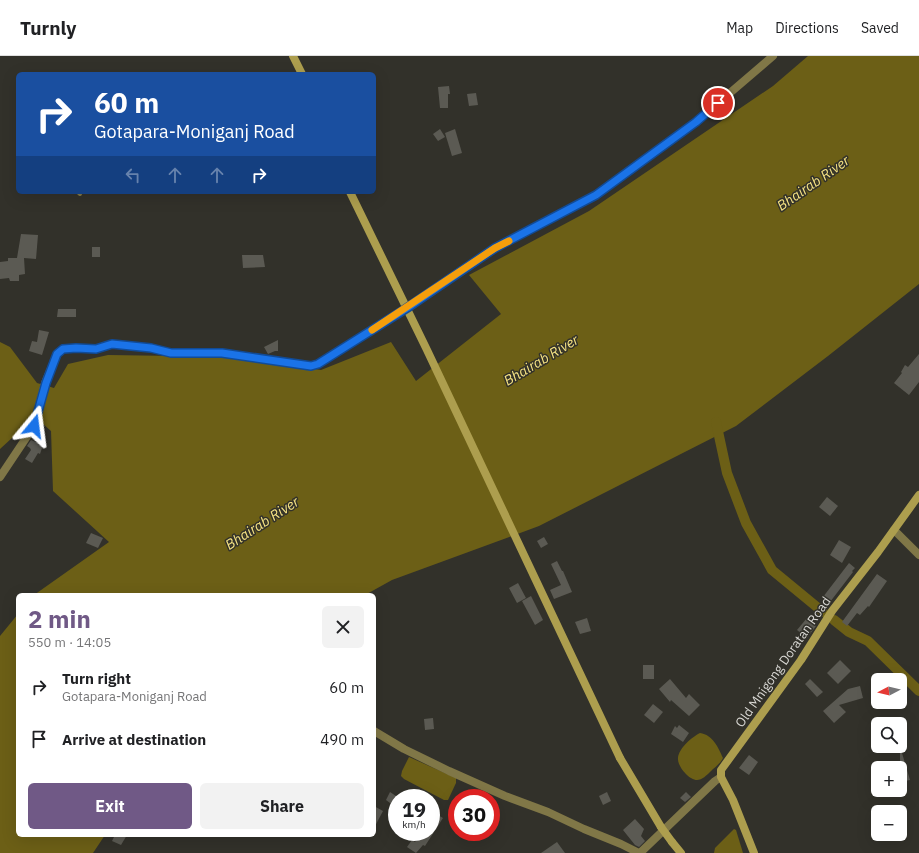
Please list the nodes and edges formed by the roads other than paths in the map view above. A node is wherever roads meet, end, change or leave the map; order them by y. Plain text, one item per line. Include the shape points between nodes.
1 (293, 56) edge
2 (773, 56) edge
3 (301, 72) edge
4 (351, 194) edge
5 (0, 477) edge
6 (919, 494) edge
7 (894, 530) junction
8 (919, 556) edge
9 (376, 732) edge
10 (721, 778) junction
11 (640, 853) edge
12 (681, 853) edge
13 (754, 853) edge

1 - 3 main road
2 - 5 street via 696,122 596,195 495,248 318,364 311,366 222,353 171,353 112,344 96,349 63,349 57,354 46,383 34,426
4 - 12 main road, bridge via 620,758 661,827
6 - 7 main road, Old Mnigong Doratan Road
7 - 8 street
7 - 10 main road, Old Mnigong Doratan Road via 832,611 801,660 728,758 721,770
9 - 11 street via 449,771
10 - 11 street
10 - 13 main road via 733,800

